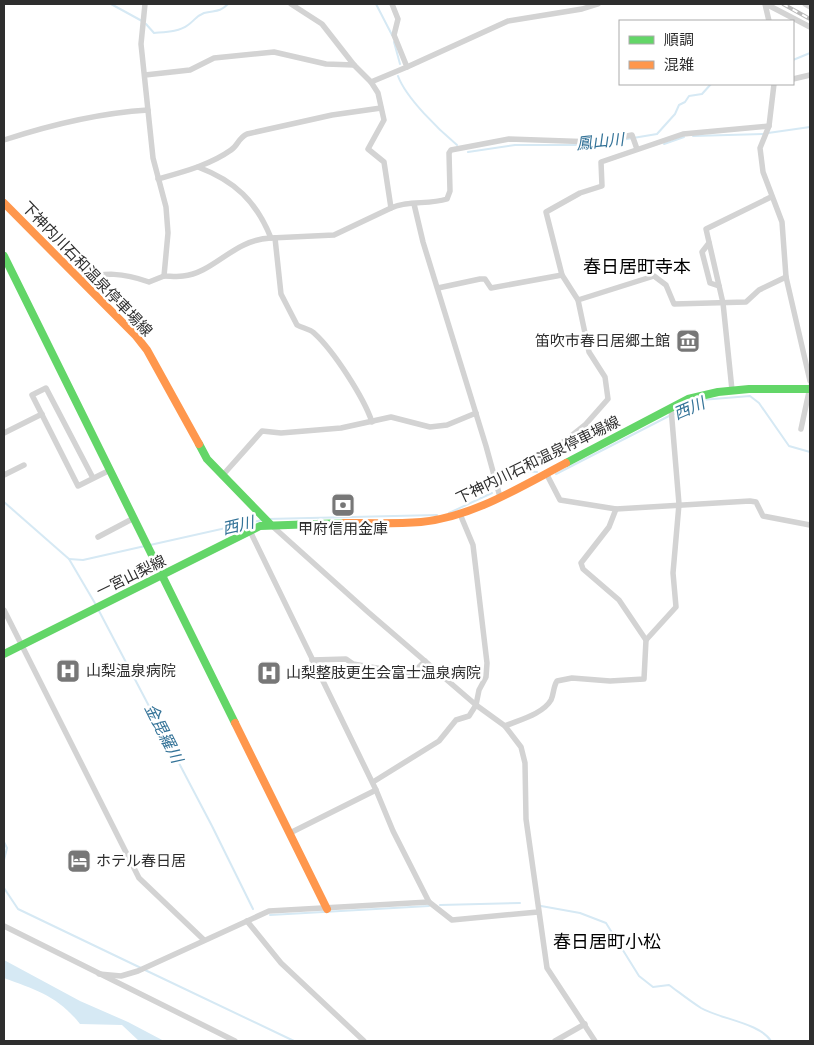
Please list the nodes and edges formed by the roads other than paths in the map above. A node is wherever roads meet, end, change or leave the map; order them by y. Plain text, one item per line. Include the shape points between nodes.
1 (145, 4) edge
2 (291, 4) edge
3 (392, 4) edge
4 (598, 4) edge
5 (766, 4) edge
6 (805, 4) edge
7 (581, 6) edge
8 (810, 7) edge
9 (769, 20) edge
10 (810, 27) edge
11 (354, 65) junction
12 (406, 67) junction
13 (145, 74) junction
14 (810, 75) edge
15 (794, 79) edge
16 (371, 82) junction
17 (774, 85) edge
18 (382, 108) junction
19 (148, 110) junction
20 (769, 126) junction
21 (4, 140) edge
22 (636, 147) junction
23 (198, 167) junction
24 (158, 179) junction
25 (771, 197) junction
26 (4, 203) edge
27 (414, 204) junction
28 (391, 208) junction
29 (273, 238) junction
30 (4, 256) edge
31 (562, 275) junction
32 (164, 276) junction
33 (786, 277) junction
34 (78, 278) junction
35 (438, 288) junction
36 (578, 300) junction
37 (723, 303) junction
38 (810, 381) edge
39 (810, 388) edge
40 (732, 390) junction
41 (671, 409) junction
42 (476, 413) junction
43 (42, 414) junction
44 (372, 422) junction
45 (4, 424) edge
46 (801, 429) dead end
47 (6, 432) edge
48 (24, 465) dead end
49 (110, 470) junction
50 (546, 474) junction
51 (4, 475) edge
52 (222, 476) junction
53 (93, 478) junction
54 (494, 480) junction
55 (500, 497) junction
56 (679, 504) junction
57 (616, 508) junction
58 (460, 514) junction
59 (134, 518) junction
60 (267, 521) junction
61 (810, 525) edge
62 (250, 531) junction
63 (98, 537) dead end
64 (163, 575) junction
65 (4, 610) edge
66 (646, 640) junction
67 (22, 646) junction
68 (4, 654) edge
69 (312, 660) junction
70 (425, 661) junction
71 (476, 705) junction
72 (505, 726) junction
73 (372, 782) junction
74 (376, 790) junction
75 (290, 833) junction
76 (429, 902) junction
77 (328, 909) junction
78 (538, 912) junction
79 (247, 921) junction
80 (4, 926) edge
81 (204, 940) junction
82 (99, 974) junction
83 (585, 1024) junction
84 (235, 1041) edge
85 (364, 1041) edge
86 (555, 1041) edge
87 (595, 1041) edge

1 - 13 street via 140,44
2 - 11 street via 322,24
3 - 12 street via 398,18 394,35
4 - 7 street
5 - 9 street
5 - 10 street
6 - 8 street
7 - 12 street via 508,21
11 - 13 street via 326,64 274,52 214,58 190,70
11 - 16 street
12 - 16 street
13 - 19 street
14 - 15 street
16 - 18 street
17 - 20 street
18 - 23 street via 332,115 247,134 239,138 233,149
18 - 28 street via 384,124 368,149 384,162
19 - 21 street via 47,126
19 - 24 street
20 - 22 street via 683,134
20 - 25 street via 760,148
22 - 27 street via 633,136 596,142 509,138 451,150 450,192 446,199
22 - 31 street via 601,162 602,186 580,193 546,212
23 - 24 street
23 - 29 street via 217,174 243,193 262,214
24 - 32 street via 166,207 168,233
25 - 33 street via 782,222
25 - 37 street via 706,228
26 - 34 main road, 下神内川石和温泉停車場線
27 - 28 street
27 - 35 street
28 - 29 street via 334,234
29 - 32 street via 262,238 241,246 211,265 184,276
29 - 44 street via 281,294 297,325 313,332 322,343 362,396
30 - 49 main road
31 - 35 street via 491,288 485,279
31 - 36 street
32 - 34 street via 148,282 127,274 107,273
33 - 37 street via 759,290 746,302
33 - 38 street
34 - 52 main road, 下神内川石和温泉停車場線 via 147,350 194,439
35 - 42 street
36 - 37 street via 654,276 666,285 674,304
36 - 54 street via 589,352 605,377 608,398 585,425 565,441
37 - 40 street
39 - 40 main road, 下神内川石和温泉停車場線
39 - 46 street
40 - 41 main road, 下神内川石和温泉停車場線 via 702,394
41 - 50 main road, 下神内川石和温泉停車場線
41 - 56 street
42 - 44 street via 447,425 430,427 391,417
42 - 54 street
43 - 47 street
43 - 53 street via 78,486
43 - 53 street via 32,395 46,388
44 - 52 street via 301,432 262,431
45 - 47 street
48 - 51 street
49 - 53 street
49 - 59 main road
50 - 55 main road, 下神内川石和温泉停車場線
50 - 57 street via 560,500
52 - 60 main road, 下神内川石和温泉停車場線
54 - 55 street
55 - 58 main road, 下神内川石和温泉停車場線
56 - 57 street
56 - 61 street via 750,500 756,502 762,516
56 - 66 street via 673,573 676,607
57 - 66 street via 609,527 581,562 583,569 618,600
58 - 60 main road, 下神内川石和温泉停車場線 via 421,522
58 - 71 street via 473,545 487,663 486,677
59 - 63 street
59 - 64 main road
60 - 62 main road, 一宮山梨線
60 - 70 street
62 - 64 main road, 一宮山梨線
62 - 69 street
64 - 67 main road, 一宮山梨線
64 - 75 main road
65 - 67 street
66 - 72 street via 644,679 572,678 557,681 546,707
67 - 68 main road, 一宮山梨線
67 - 81 street via 139,878
69 - 70 street via 346,658 354,664 412,674
69 - 73 street
70 - 71 street
71 - 72 street
71 - 73 street via 469,716 456,720 439,741
72 - 78 street via 521,747 525,763 526,819
73 - 74 street
74 - 75 street
74 - 76 street
75 - 77 main road
76 - 77 street
76 - 78 street via 452,920
77 - 79 street via 269,911
78 - 83 street via 547,968
79 - 81 street
79 - 85 street via 281,963
80 - 82 street
81 - 82 street via 138,971 121,976
82 - 84 street
83 - 86 street
83 - 87 street

